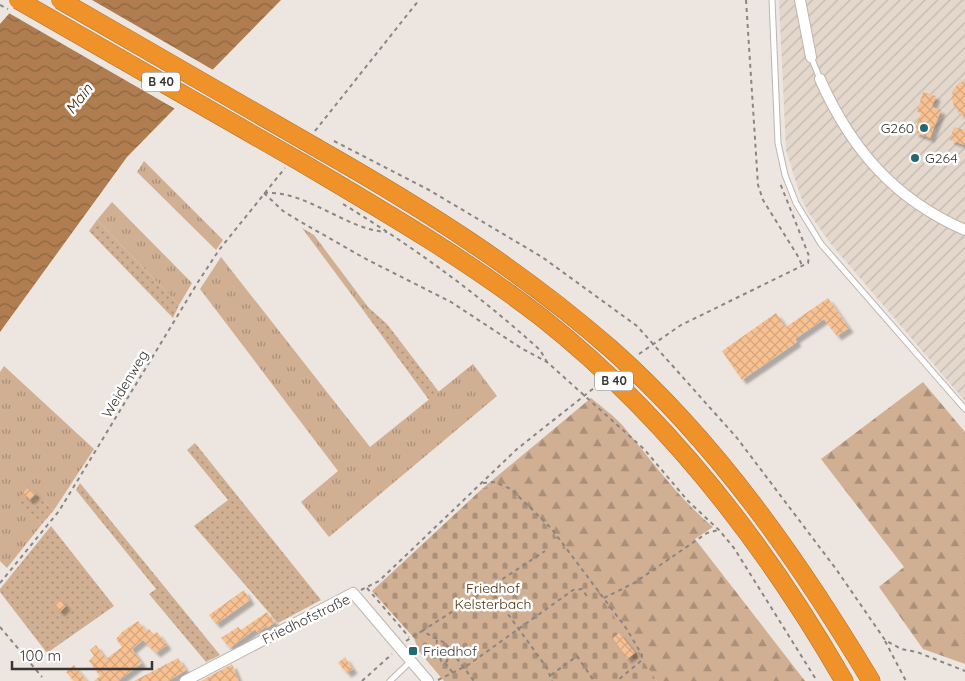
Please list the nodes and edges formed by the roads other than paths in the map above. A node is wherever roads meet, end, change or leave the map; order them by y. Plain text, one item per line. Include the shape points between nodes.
1 (18, 0) edge
2 (60, 0) edge
3 (772, 0) edge
4 (800, 0) edge
5 (811, 57) joint
6 (820, 79) joint
7 (965, 230) edge
8 (965, 409) edge
9 (412, 661) junction
10 (187, 680) edge
11 (390, 681) edge
12 (428, 681) edge
13 (844, 681) edge
14 (871, 681) edge

1 - 13 highway, B 40, bridge via 296,165 435,243 542,318 617,384 724,503 773,570
2 - 14 highway, B 40, bridge via 316,140 520,275 612,350 685,423 743,492 792,557
3 - 8 lane via 777,127 785,175 803,217 821,244
4 - 5 street
5 - 6 lane
6 - 7 street via 842,125 885,178 920,206
9 - 10 street, Friedhofstraße via 353,593
9 - 11 lane
9 - 12 street, Friedhofstraße

